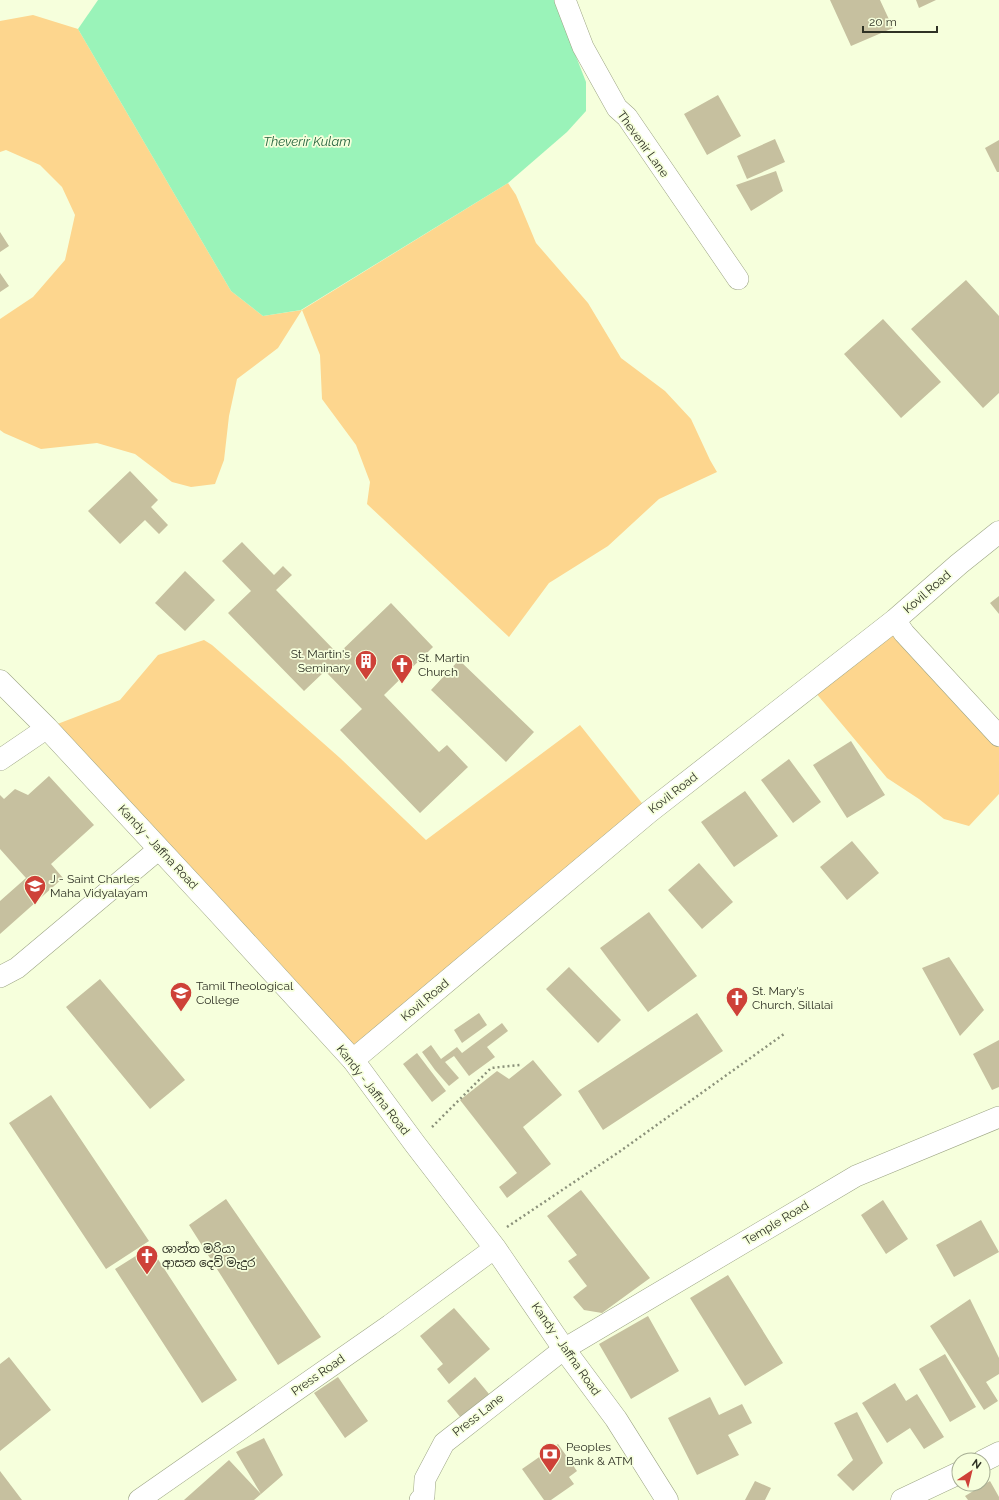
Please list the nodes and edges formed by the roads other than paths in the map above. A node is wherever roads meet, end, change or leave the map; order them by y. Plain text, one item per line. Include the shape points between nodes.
1 (565, 0) edge
2 (738, 279) dead end
3 (999, 532) edge
4 (895, 620) junction
5 (0, 681) edge
6 (47, 728) junction
7 (999, 736) edge
8 (0, 760) edge
9 (159, 849) junction
10 (0, 976) edge
11 (353, 1060) junction
12 (999, 1117) edge
13 (492, 1244) junction
14 (564, 1349) junction
15 (951, 1477) edge
16 (148, 1497) edge
17 (420, 1500) edge
18 (668, 1500) edge
19 (902, 1500) edge

1 - 2 street, Thevenir Lane via 583,47 617,108 627,117
3 - 4 main road, Kovil Road
4 - 7 street
4 - 11 main road, Kovil Road via 649,812
5 - 6 main road, Kandy - Jaffna Road
6 - 8 street
6 - 9 main road, Kandy - Jaffna Road
9 - 10 street via 17,968
9 - 11 main road, Kandy - Jaffna Road
11 - 13 main road, Kandy - Jaffna Road
12 - 14 street, Temple Road via 856,1176
13 - 14 main road, Kandy - Jaffna Road
13 - 16 street, Press Road via 390,1325
14 - 17 street, Press Lane via 444,1443 425,1479 424,1496
14 - 18 main road, Kandy - Jaffna Road via 616,1419
15 - 19 main road

